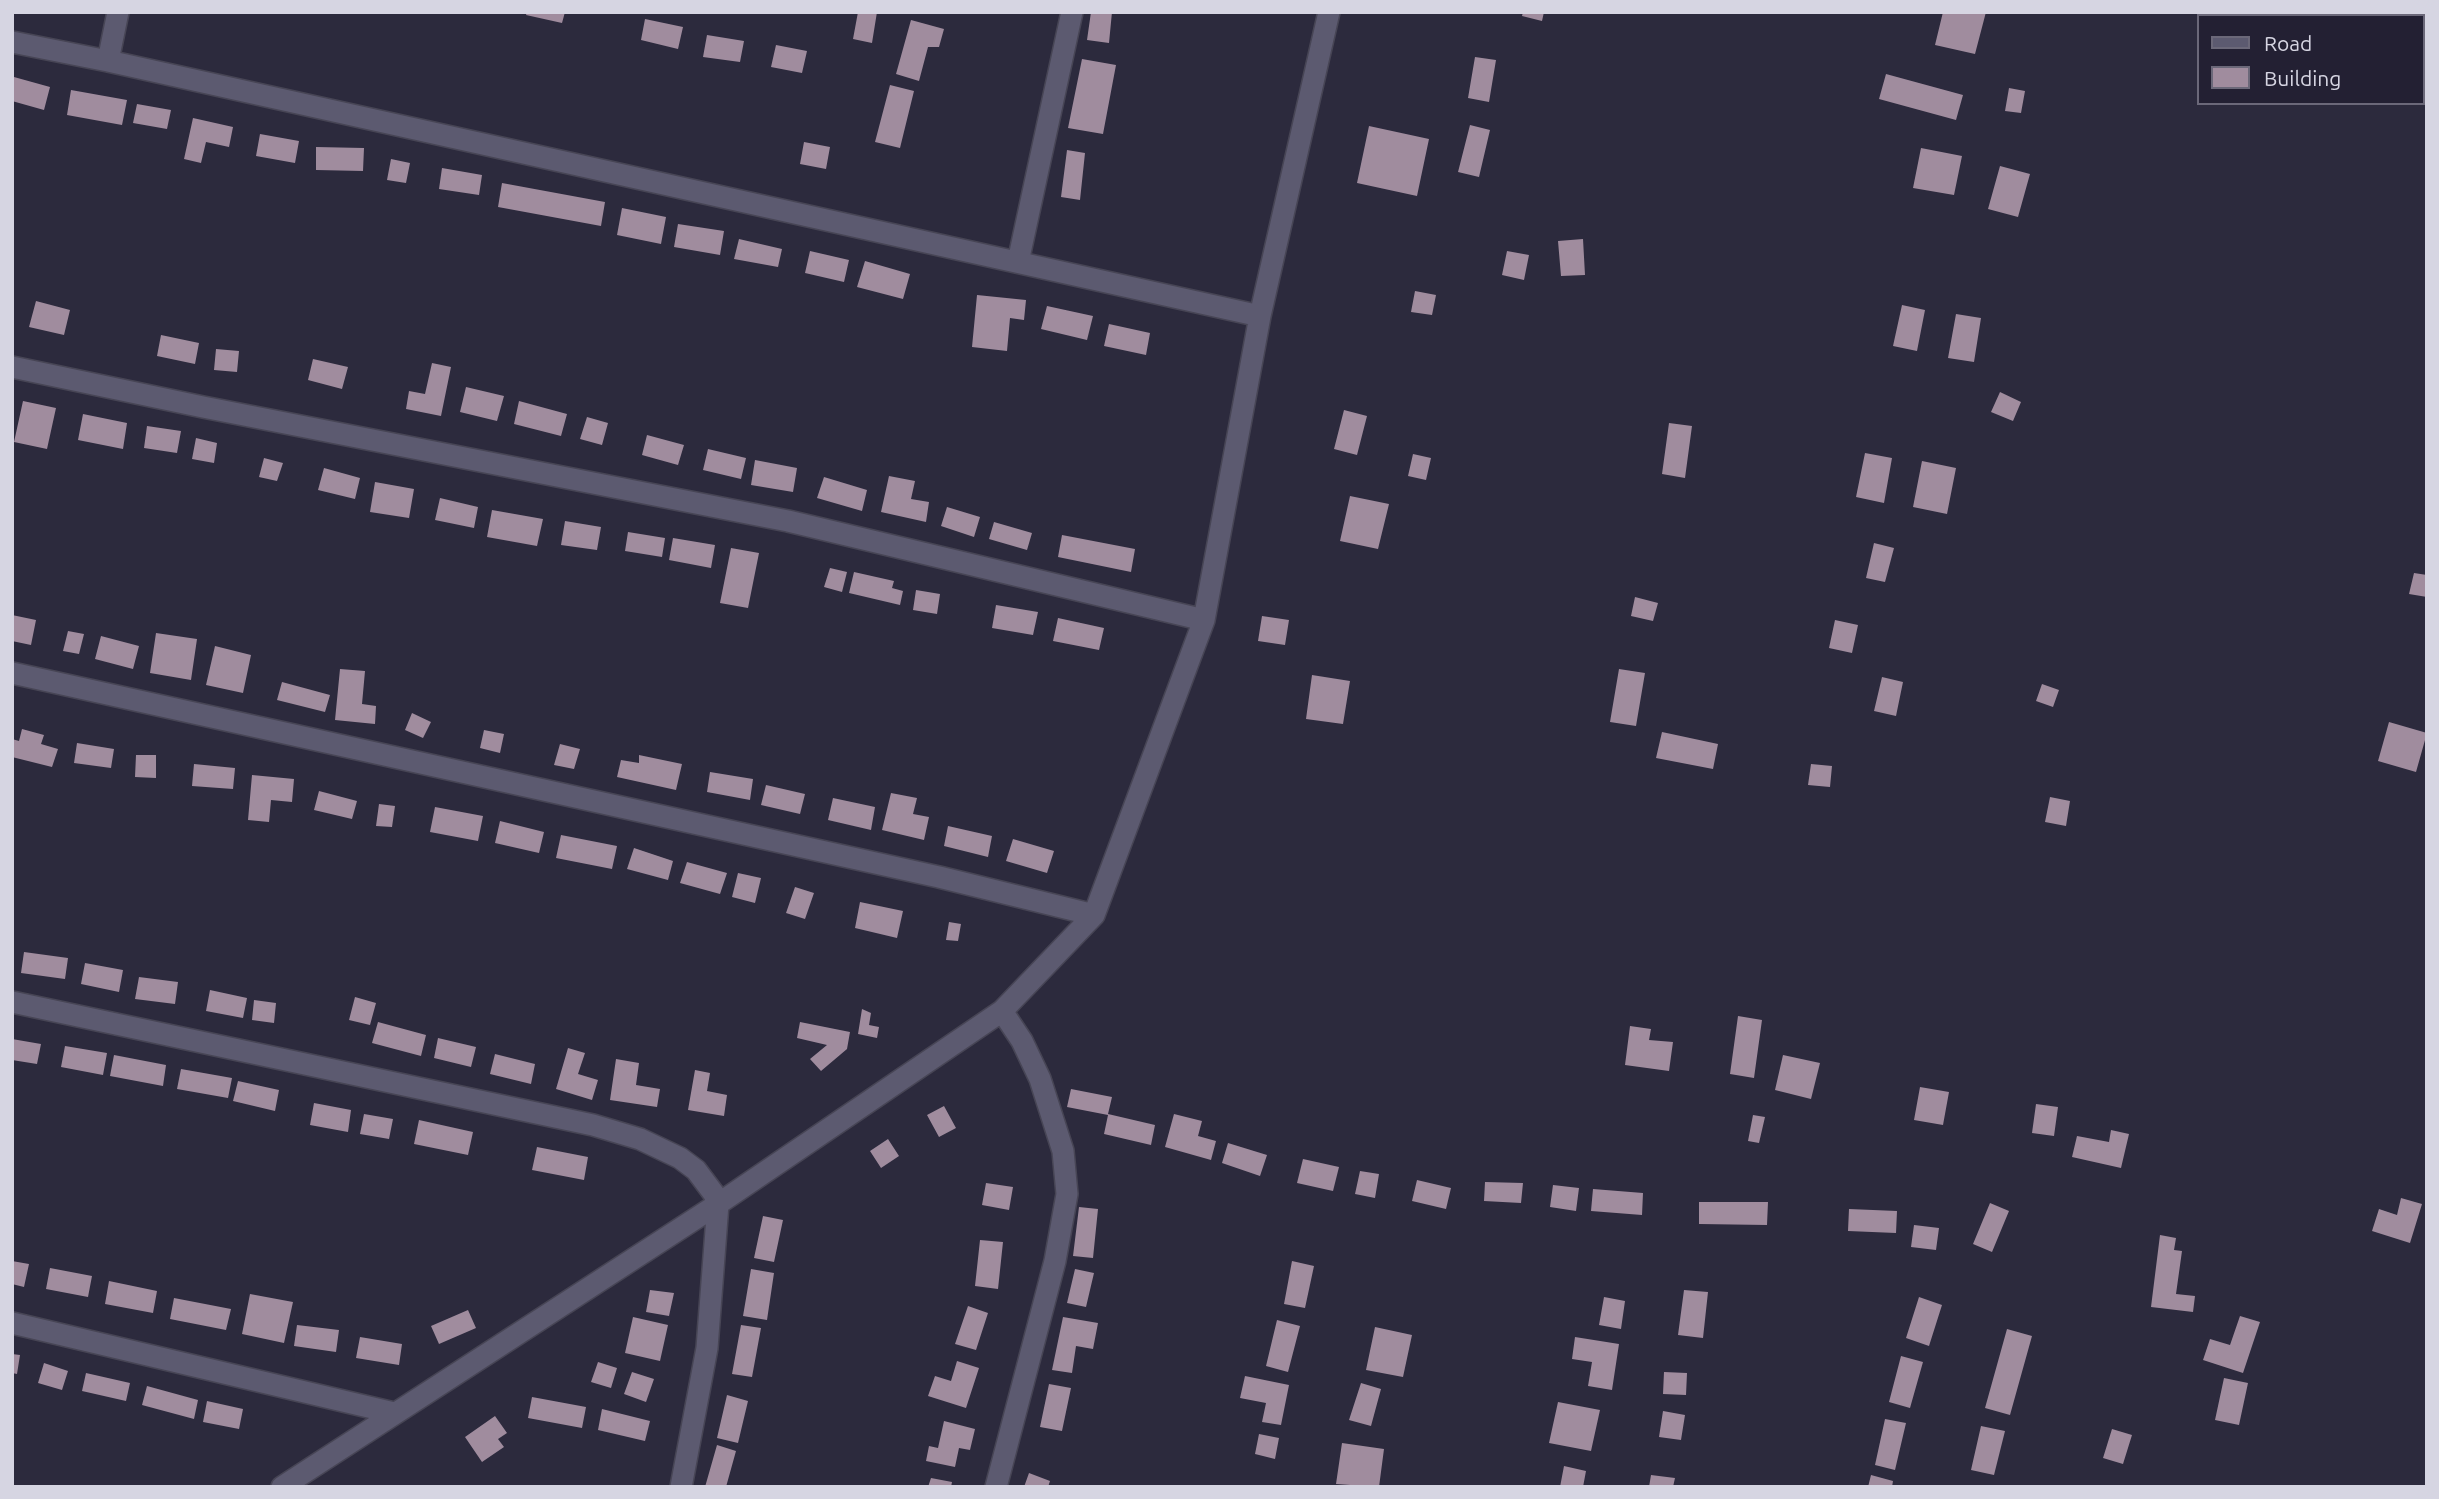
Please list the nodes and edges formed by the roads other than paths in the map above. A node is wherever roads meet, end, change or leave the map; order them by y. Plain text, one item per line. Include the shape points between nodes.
1 (118, 12) edge
2 (1072, 12) edge
3 (1329, 12) edge
4 (12, 42) edge
5 (108, 61) junction
6 (1018, 262) junction
7 (1260, 316) junction
8 (12, 367) edge
9 (1204, 620) junction
10 (12, 673) edge
11 (1094, 915) junction
12 (12, 1002) edge
13 (1002, 1011) junction
14 (718, 1204) junction
15 (12, 1323) edge
16 (394, 1413) junction
17 (282, 1487) edge
18 (681, 1487) edge
19 (996, 1487) edge

1 - 5 street
2 - 6 street
3 - 7 street
4 - 5 street
5 - 6 street
6 - 7 street
7 - 9 street
8 - 9 street via 788,521
9 - 11 street
10 - 11 street
11 - 13 street
12 - 14 street via 593,1125 640,1139 680,1158 709,1185
13 - 14 street
13 - 19 street via 1040,1079 1063,1151 1067,1194 1055,1261
14 - 16 street
14 - 18 street via 707,1348
15 - 16 street
16 - 17 street

